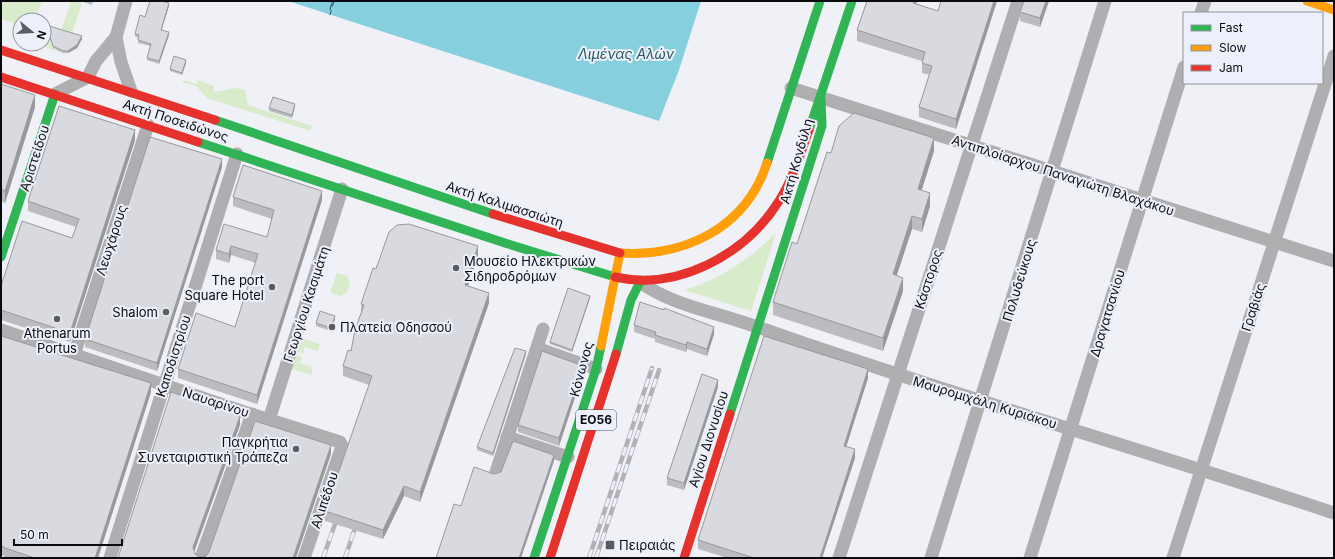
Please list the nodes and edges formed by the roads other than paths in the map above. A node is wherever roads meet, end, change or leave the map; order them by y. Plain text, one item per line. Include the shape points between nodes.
1 (126, 1) edge
2 (820, 1) edge
3 (852, 1) edge
4 (1018, 1) edge
5 (1105, 1) edge
6 (1205, 1) edge
7 (1307, 1) edge
8 (1334, 10) edge
9 (1201, 12) edge
10 (116, 37) junction
11 (1, 50) edge
12 (1334, 56) edge
13 (1183, 70) edge
14 (88, 77) junction
15 (1, 78) edge
16 (791, 88) junction
17 (131, 91) junction
18 (55, 94) junction
19 (821, 97) junction
20 (148, 125) junction
21 (971, 146) junction
22 (238, 154) junction
23 (1052, 171) junction
24 (342, 189) junction
25 (1142, 200) junction
26 (1274, 242) junction
27 (620, 253) junction
28 (1, 257) edge
29 (1334, 261) edge
30 (615, 277) junction
31 (640, 282) junction
32 (758, 327) junction
33 (543, 329) dead end
34 (1, 330) edge
35 (537, 348) junction
36 (74, 355) junction
37 (596, 369) junction
38 (897, 375) junction
39 (164, 385) junction
40 (981, 401) junction
41 (252, 414) junction
42 (269, 420) junction
43 (1070, 428) junction
44 (507, 437) junction
45 (340, 442) joint
46 (568, 457) junction
47 (1202, 469) junction
48 (496, 472) edge
49 (1334, 513) edge
50 (686, 557) edge
51 (110, 558) edge
52 (201, 558) edge
53 (304, 558) edge
54 (534, 558) edge
55 (550, 558) edge
56 (839, 558) edge
57 (931, 558) edge
58 (1030, 558) edge
59 (1173, 558) edge

1 - 10 street
2 - 16 main road
3 - 19 main road, Ακτή Κονδύλη
4 - 21 street, Κάστορος
5 - 23 street, Πολυδεύκους
6 - 9 street
7 - 8 main road
10 - 14 street via 96,62
10 - 17 street
11 - 14 main road, Ακτή Ποσειδώνος
12 - 26 street, Γραβιάς
13 - 25 street, Δραγατσανίου
14 - 17 main road, Ακτή Ποσειδώνος
14 - 18 street
15 - 18 main road, Ακτή Ποσειδώνος
16 - 19 street, Αντιπλοίαρχου Παναγιώτη Βλαχάκου
16 - 27 main road, Ακτή Καλιμασσιώτη via 762,179 734,216 716,230 684,246 638,256
17 - 27 main road, Ακτή Καλιμασσιώτη via 509,220
18 - 20 main road, Ακτή Ποσειδώνος
18 - 28 main road, Αριστείδου
19 - 21 street, Αντιπλοίαρχου Παναγιώτη Βλαχάκου
19 - 31 main road via 787,186 773,209 754,232 726,254 698,268 667,280
19 - 32 main road, Ακτή Κονδύλη via 822,126
20 - 22 main road, Ακτή Ποσειδώνος
20 - 36 street, Λεωχάρους
21 - 23 street, Αντιπλοίαρχου Παναγιώτη Βλαχάκου
21 - 38 street, Κάστορος
22 - 24 main road, Ακτή Ποσειδώνος
22 - 39 street, Καποδιστρίου
23 - 25 street, Αντιπλοίαρχου Παναγιώτη Βλαχάκου
23 - 40 street, Πολυδεύκους
24 - 30 main road
24 - 42 street, Γεωργίου Κασιμάτη
25 - 26 street, Αντιπλοίαρχου Παναγιώτη Βλαχάκου
25 - 43 street, Δραγατσανίου
26 - 29 street, Αντιπλοίαρχου Παναγιώτη Βλαχάκου
26 - 47 street, Γραβιάς
27 - 30 main road, Κόνωνος / ΕΟ56
30 - 31 main road
30 - 37 main road, Κόνωνος / ΕΟ56
31 - 32 street, Μαυρομιχάλη Κυριάκου via 678,302
31 - 55 main road, ΕΟ56 via 631,300 609,379
32 - 38 street, Μαυρομιχάλη Κυριάκου
32 - 50 main road, Αγίου Διονυσίου
33 - 35 street
34 - 36 street, Ναυαρίνου
35 - 37 street
35 - 44 street
36 - 39 street, Ναυαρίνου
37 - 46 main road, Κόνωνος / ΕΟ56
38 - 40 street, Μαυρομιχάλη Κυριάκου
38 - 56 street, Κάστορος
39 - 41 street, Ναυαρίνου
39 - 51 street, Καποδιστρίου
40 - 43 street, Μαυρομιχάλη Κυριάκου
40 - 57 street, Πολυδεύκους
41 - 42 street, Ναυαρίνου
41 - 52 street
42 - 45 street, Ναυαρίνου
43 - 47 street, Μαυρομιχάλη Κυριάκου
43 - 58 street, Δραγατσανίου
44 - 46 street
44 - 48 street
45 - 53 street, Αλιπέδου via 342,446
46 - 54 main road, Κόνωνος / ΕΟ56
47 - 49 street, Μαυρομιχάλη Κυριάκου
47 - 59 street, Γραβιάς

